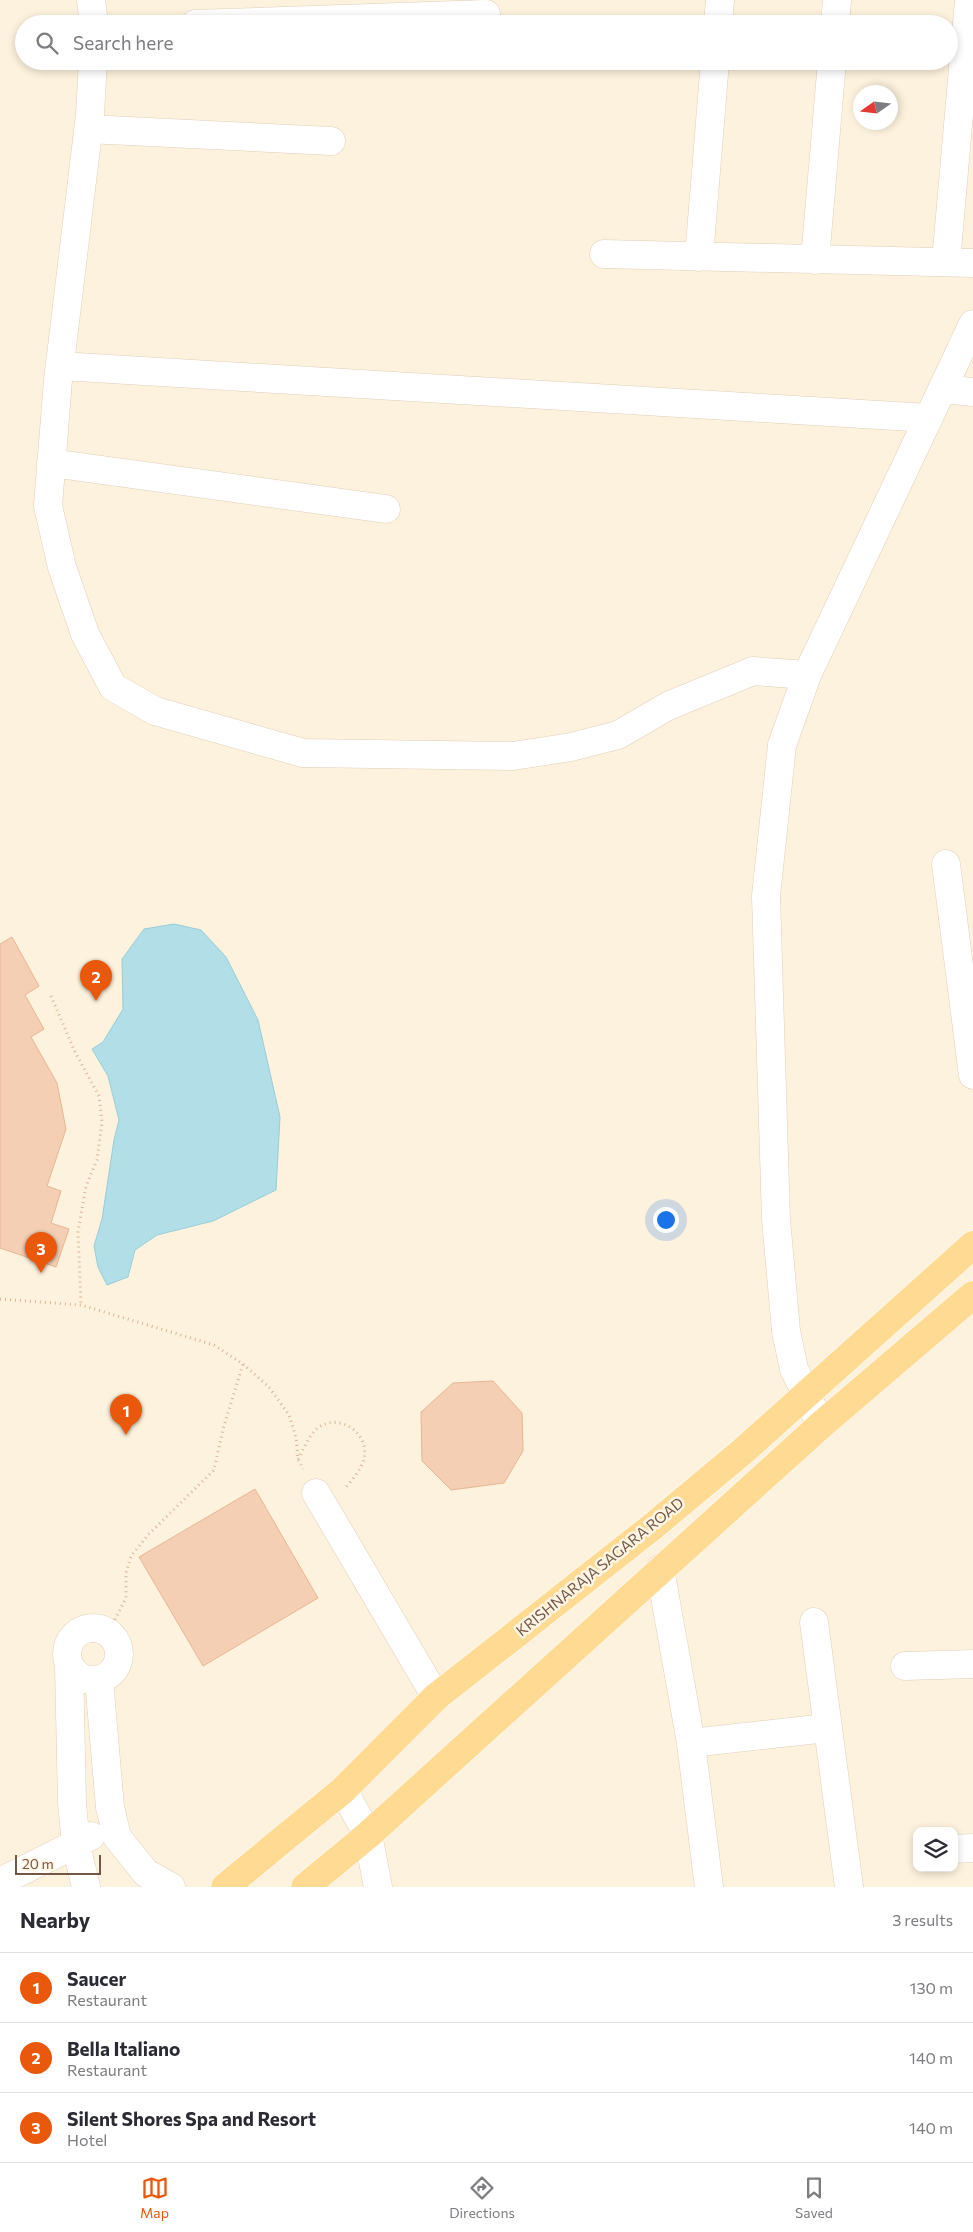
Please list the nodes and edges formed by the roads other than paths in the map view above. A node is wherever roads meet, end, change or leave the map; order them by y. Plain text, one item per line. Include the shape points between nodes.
1 (91, 0) edge
2 (720, 0) edge
3 (838, 0) edge
4 (968, 0) edge
5 (486, 14) dead end
6 (93, 15) edge
7 (457, 15) edge
8 (719, 15) edge
9 (836, 15) edge
10 (91, 70) edge
11 (714, 70) edge
12 (831, 70) edge
13 (88, 129) junction
14 (331, 141) dead end
15 (604, 254) dead end
16 (699, 257) junction
17 (815, 260) junction
18 (946, 262) junction
19 (973, 262) edge
20 (973, 324) edge
21 (60, 366) junction
22 (943, 389) junction
23 (973, 392) edge
24 (929, 418) junction
25 (51, 463) junction
26 (386, 509) dead end
27 (808, 675) junction
28 (946, 864) dead end
29 (973, 1075) edge
30 (973, 1245) edge
31 (973, 1295) edge
32 (805, 1395) junction
33 (821, 1425) junction
34 (316, 1492) road end
35 (660, 1569) junction
36 (814, 1622) dead end
37 (973, 1664) edge
38 (69, 1665) junction
39 (905, 1666) dead end
40 (99, 1680) junction
41 (436, 1697) junction
42 (827, 1728) junction
43 (690, 1743) junction
44 (344, 1790) junction
45 (114, 1822) junction
46 (368, 1835) junction
47 (76, 1845) junction
48 (973, 1848) edge
49 (958, 1849) edge
50 (0, 1882) edge
51 (86, 1887) edge
52 (171, 1887) edge
53 (225, 1887) edge
54 (305, 1887) edge
55 (378, 1887) edge
56 (709, 1887) edge
57 (849, 1887) edge

1 - 6 street
2 - 8 street
3 - 9 street
4 - 18 street
5 - 7 street
10 - 13 street
11 - 16 street
12 - 17 street
13 - 14 street
13 - 21 street
15 - 16 street
16 - 17 street
17 - 18 street
18 - 19 street
20 - 22 street
21 - 24 street
21 - 25 street
22 - 23 street
22 - 24 street
24 - 27 street
25 - 26 street
25 - 27 street via 48,506 62,566 85,634 113,687 163,714 303,753 513,756 571,747 618,735 668,706 753,670
27 - 32 street via 782,745 766,896 776,1219 786,1331 794,1369
28 - 29 street
30 - 32 main road, KRISHNARAJA SAGARA ROAD
31 - 33 main road
32 - 33 street
32 - 41 main road, KRISHNARAJA SAGARA ROAD via 652,1527
33 - 35 main road
34 - 41 street
35 - 43 street
35 - 46 main road
36 - 42 street
37 - 39 street
38 - 40 street via 81,1678
38 - 40 street via 67,1652 74,1636 91,1628 108,1633 116,1643 118,1661 114,1670
38 - 47 street
40 - 45 street
41 - 44 main road, KRISHNARAJA SAGARA ROAD
42 - 43 street
42 - 57 street
43 - 56 street
44 - 46 street
44 - 53 main road, KRISHNARAJA SAGARA ROAD
45 - 47 street
45 - 52 street via 117,1837 146,1873
46 - 54 main road
46 - 55 street
47 - 50 street
47 - 51 street
48 - 49 street

